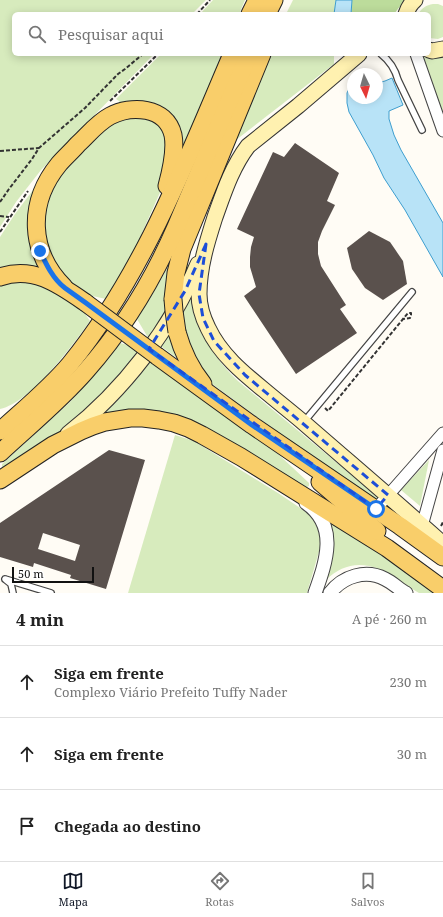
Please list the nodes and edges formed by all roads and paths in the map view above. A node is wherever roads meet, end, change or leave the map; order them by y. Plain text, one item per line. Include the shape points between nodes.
1 (210, 0) edge
2 (257, 0) edge
3 (274, 0) edge
4 (284, 0) edge
5 (199, 12) edge
6 (251, 12) edge
7 (268, 12) edge
8 (279, 12) edge
9 (443, 49) edge
10 (431, 50) edge
11 (141, 56) edge
12 (231, 56) edge
13 (248, 56) edge
14 (261, 56) edge
15 (357, 56) edge
16 (384, 56) edge
17 (417, 56) edge
18 (422, 130) dead end
19 (443, 131) edge
20 (39, 148) junction
21 (0, 151) edge
22 (0, 202) edge
23 (0, 216) edge
24 (9, 217) dead end
25 (148, 242) junction
26 (206, 244) junction
27 (0, 277) edge
28 (64, 287) junction
29 (412, 292) dead end
30 (403, 319) dead end
31 (54, 380) junction
32 (218, 400) junction
33 (319, 403) junction
34 (0, 413) edge
35 (303, 423) junction
36 (252, 425) junction
37 (0, 431) edge
38 (443, 433) edge
39 (53, 445) junction
40 (443, 450) edge
41 (0, 453) edge
42 (241, 457) junction
43 (0, 480) edge
44 (388, 496) junction
45 (376, 509) junction
46 (422, 526) junction
47 (443, 544) edge
48 (443, 557) edge
49 (443, 588) edge
50 (13, 593) edge
51 (51, 593) edge
52 (315, 593) edge
53 (330, 593) edge
54 (406, 593) edge

1 - 5 path
2 - 6 main road
3 - 7 main road
4 - 8 main road
9 - 10 main road
11 - 20 path
12 - 25 main road via 173,192
13 - 41 main road via 164,255 137,303 86,372
14 - 32 main road, bridge via 182,249 176,273 174,311 183,348 201,382
15 - 26 main road via 249,145 236,163
16 - 18 lane via 396,72
17 - 19 street
20 - 21 path
20 - 22 path
23 - 24 path
25 - 28 main road via 169,179 173,135 167,122 156,113 125,111 109,117 95,127 59,164 41,196 36,218 40,251 47,266
25 - 31 main road via 105,316 68,366
26 - 35 main road via 199,294 200,306 214,341 246,375
26 - 39 main road via 173,313 144,356 97,408
27 - 28 main road via 26,274 48,279
28 - 32 main road, bridge
29 - 33 lane
30 - 33 path via 328,410
31 - 34 main road via 21,404
31 - 37 main road
32 - 36 main road
33 - 35 lane
35 - 44 main road
36 - 45 main road
36 - 49 main road
38 - 44 street
39 - 42 main road via 105,422 144,418 188,428
39 - 43 main road
40 - 46 street
42 - 49 main road via 387,548
42 - 52 street via 310,506 324,523 327,534 326,558
44 - 45 street
44 - 46 main road
45 - 48 main road
46 - 47 main road
50 - 51 lane via 11,584 5,579
53 - 54 street via 348,578 372,575 385,579

